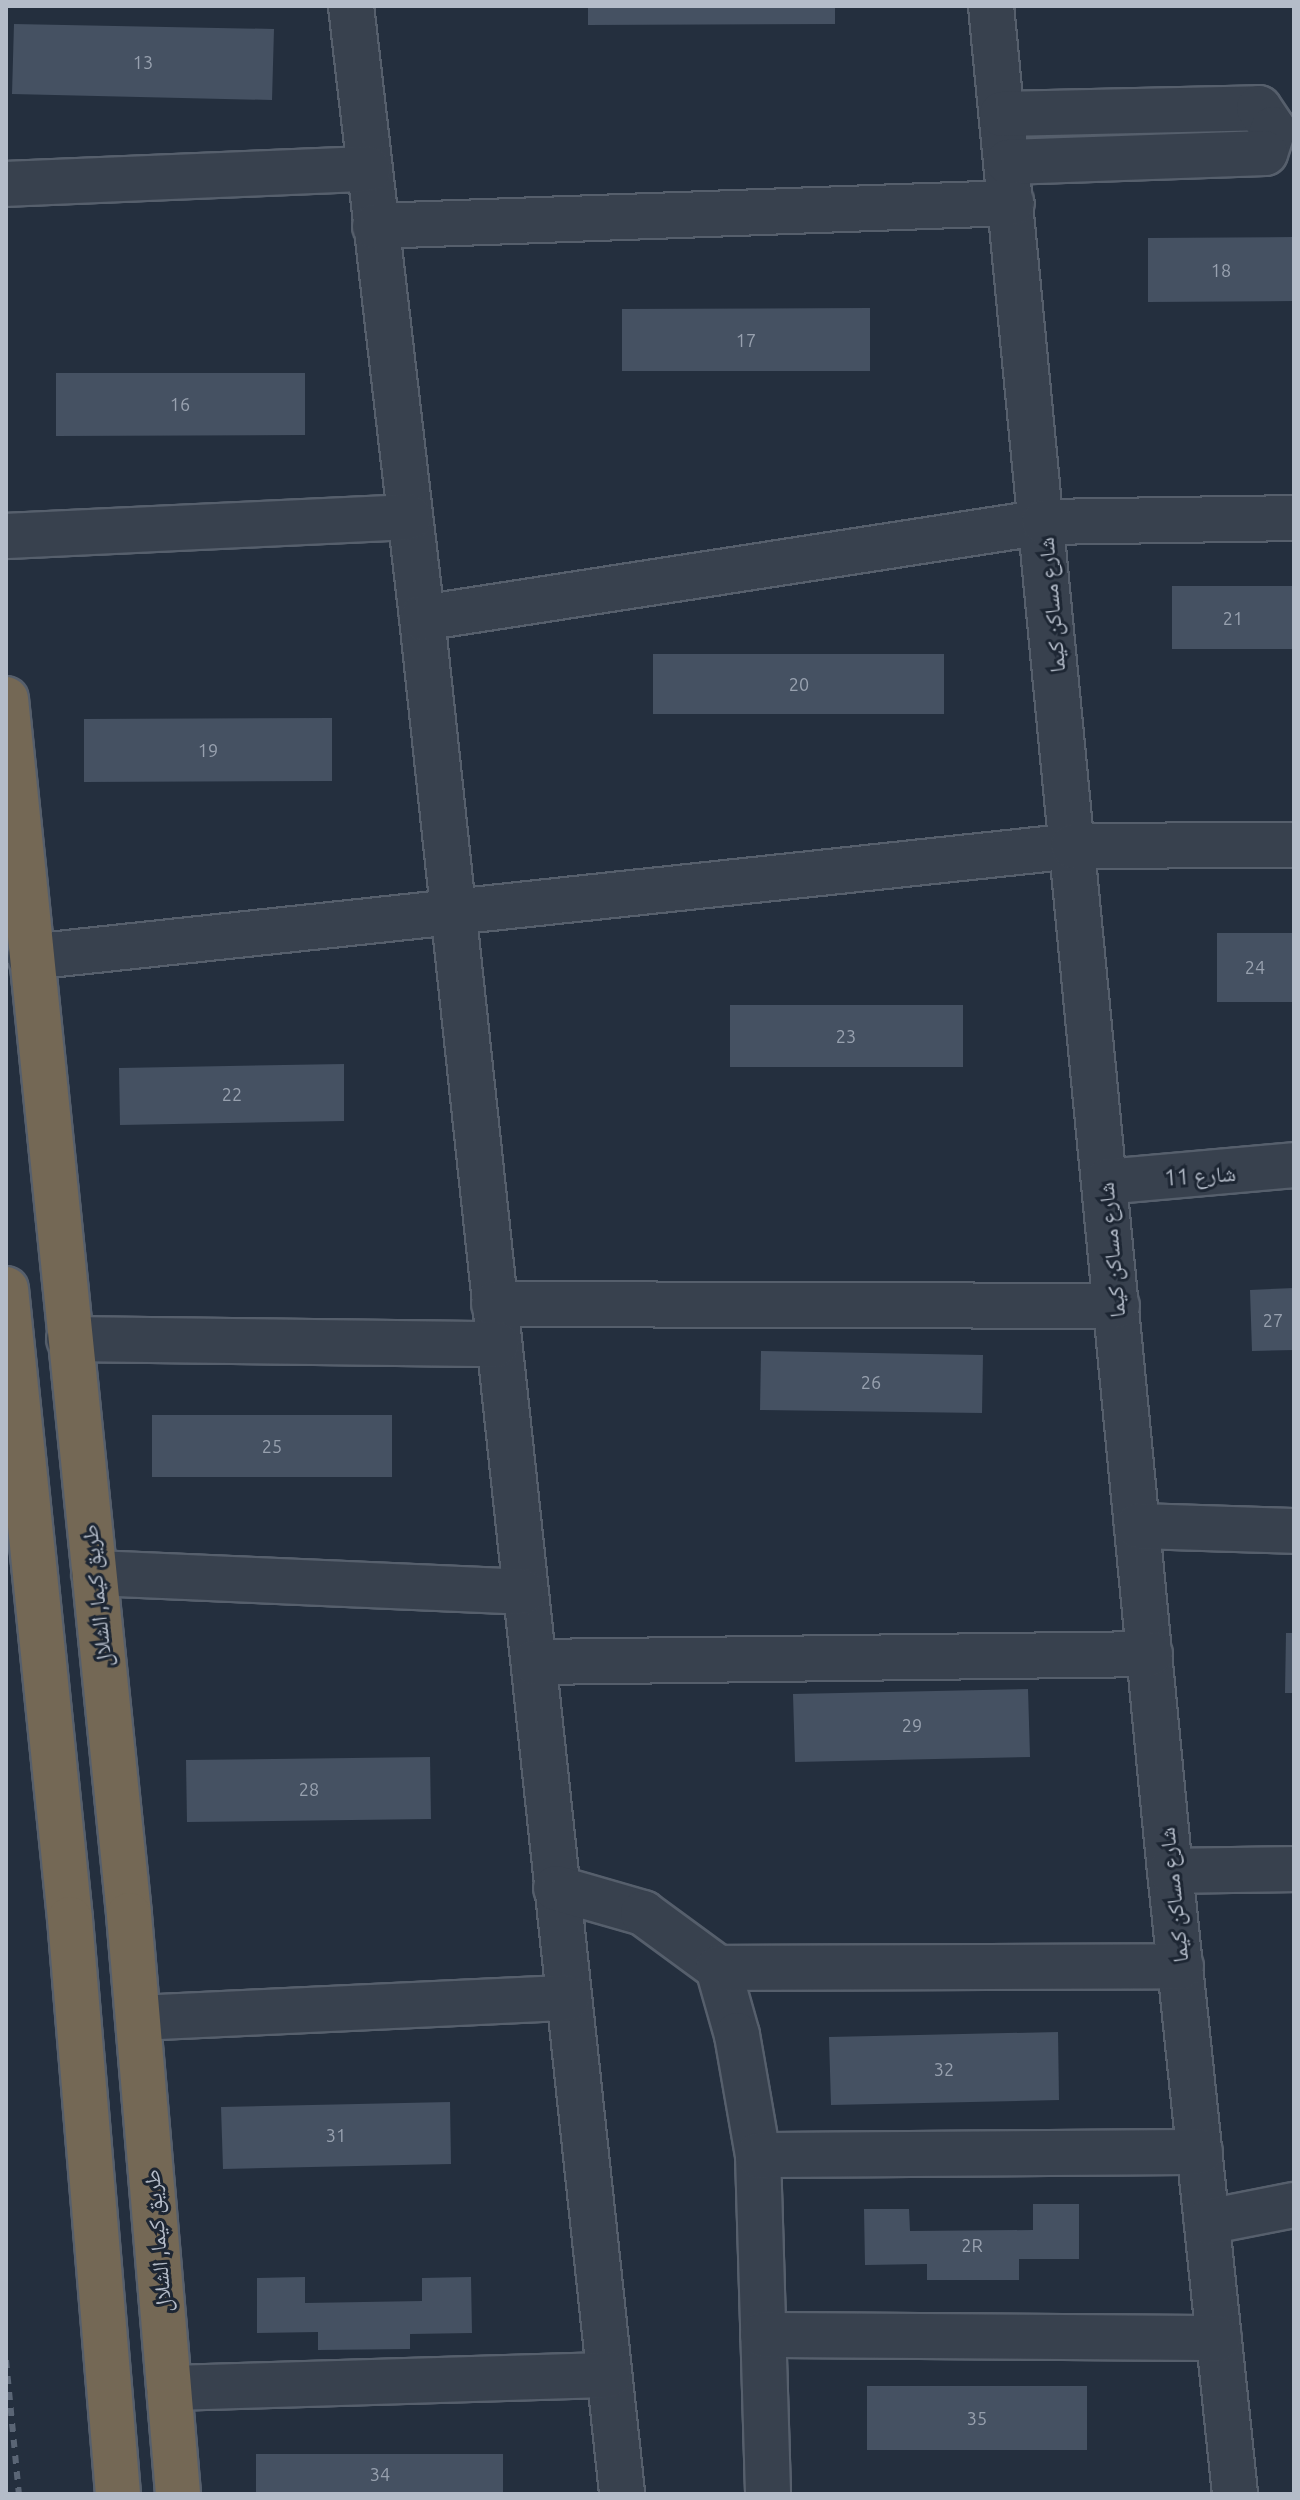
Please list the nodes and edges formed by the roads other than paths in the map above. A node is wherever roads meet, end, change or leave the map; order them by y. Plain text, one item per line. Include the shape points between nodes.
1 (351, 6) edge
2 (991, 6) edge
3 (1002, 114) junction
4 (369, 169) junction
5 (1010, 182) junction
6 (6, 184) edge
7 (375, 226) junction
8 (410, 517) junction
9 (1294, 518) edge
10 (1044, 522) junction
11 (6, 536) edge
12 (422, 618) junction
13 (6, 699) edge
14 (1294, 845) edge
15 (1073, 846) junction
16 (15, 902) edge
17 (451, 912) junction
18 (30, 957) junction
19 (1294, 1165) edge
20 (1105, 1182) junction
21 (6, 1289) edge
22 (1117, 1306) junction
23 (496, 1324) junction
24 (69, 1339) junction
25 (1137, 1526) junction
26 (1294, 1531) edge
27 (94, 1573) junction
28 (524, 1592) junction
29 (1150, 1654) junction
30 (534, 1662) junction
31 (1294, 1869) edge
32 (1170, 1871) junction
33 (556, 1888) junction
34 (1181, 1966) junction
35 (718, 1968) junction
36 (568, 1998) junction
37 (138, 2018) junction
38 (1200, 2152) junction
39 (758, 2155) junction
40 (1294, 2205) edge
41 (1207, 2222) junction
42 (763, 2335) junction
43 (1219, 2338) junction
44 (609, 2375) junction
45 (169, 2388) junction
46 (118, 2494) edge
47 (178, 2494) edge
48 (622, 2494) edge
49 (768, 2494) edge
50 (1235, 2494) edge

1 - 4 street
2 - 3 street, شارع مساكن كيما
3 - 5 street, شارع مساكن كيما
3 - 5 street via 1259,108 1273,129 1265,153
4 - 6 street
4 - 7 street
5 - 7 street
5 - 10 street, شارع مساكن كيما
7 - 8 street
8 - 11 street
8 - 12 street
9 - 10 street
10 - 12 street
10 - 15 street, شارع مساكن كيما
12 - 17 street
13 - 16 highway, طريق كيما, الشلال
14 - 15 street
15 - 17 street
15 - 20 street, شارع مساكن كيما
16 - 18 highway, طريق كيما, الشلال
17 - 18 street
17 - 23 street
18 - 24 highway, طريق كيما, الشلال
19 - 20 street, شارع 11
20 - 22 street, شارع مساكن كيما
21 - 46 highway via 70,1919
22 - 23 street
22 - 25 street, شارع مساكن كيما
23 - 24 street
23 - 28 street
24 - 27 highway, طريق كيما, الشلال
25 - 26 street
25 - 29 street, شارع مساكن كيما
27 - 28 street
27 - 37 highway, طريق كيما, الشلال
28 - 30 street
29 - 30 street
29 - 32 street, شارع مساكن كيما
30 - 33 street
31 - 32 street
32 - 34 street, شارع مساكن كيما
33 - 35 street via 643,1913
33 - 36 street
34 - 35 street
34 - 38 street, شارع مساكن كيما
35 - 39 street via 737,2035
36 - 37 street
36 - 44 street
37 - 45 highway, طريق كيما, الشلال
38 - 39 street
38 - 41 street, شارع مساكن كيما
39 - 42 street
40 - 41 street
41 - 43 street, شارع مساكن كيما
42 - 43 street
42 - 49 street
43 - 50 street, شارع مساكن كيما
44 - 45 street
44 - 48 street
45 - 47 highway, طريق كيما, الشلال

